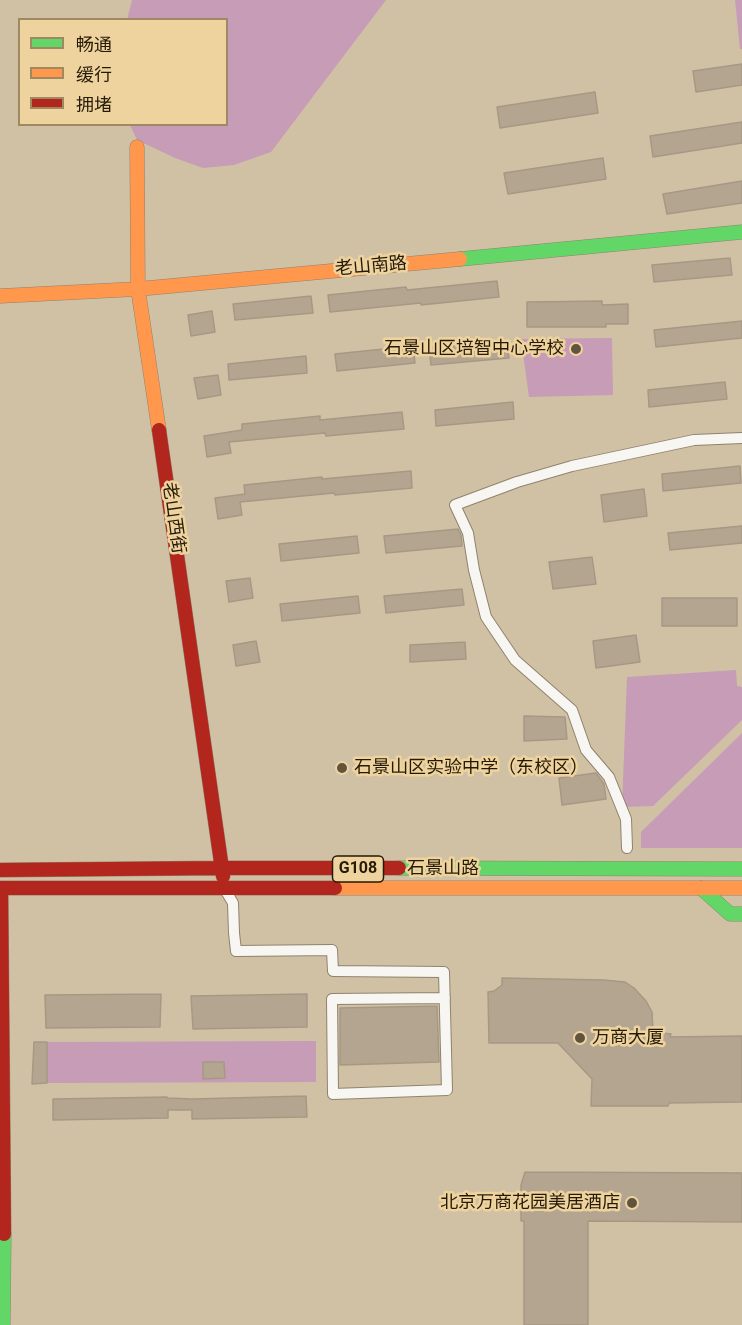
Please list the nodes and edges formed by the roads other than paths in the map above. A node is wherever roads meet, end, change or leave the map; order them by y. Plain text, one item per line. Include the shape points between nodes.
1 (137, 147) dead end
2 (742, 232) edge
3 (138, 289) junction
4 (0, 296) edge
5 (742, 438) edge
6 (627, 848) dead end
7 (222, 868) junction
8 (742, 869) edge
9 (0, 870) edge
10 (0, 888) edge
11 (224, 888) junction
12 (701, 888) junction
13 (742, 888) edge
14 (742, 914) edge
15 (445, 998) junction
16 (3, 1325) edge

1 - 3 main road, 老山西街
2 - 3 main road, 老山南路
3 - 4 main road, 老山南路
3 - 7 main road, 老山西街
5 - 6 street via 694,440 572,466 455,506 468,533 486,617 515,660 572,710 586,750 609,777 626,819
7 - 8 main road, 石景山路 / G108
7 - 9 main road, 石景山路 / G108
7 - 11 main road, 老山西街
10 - 11 main road, 石景山路 / G108
10 - 16 main road
11 - 12 main road, 石景山路 / G108
11 - 15 street via 233,903 237,951 332,950 333,971 444,972
12 - 13 main road, 石景山路 / G108
12 - 14 main road via 730,914
15 - 15 street via 447,1090 333,1094 332,999

